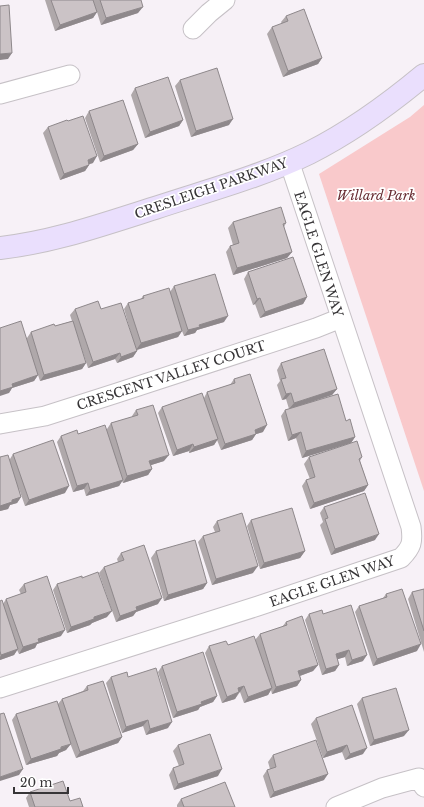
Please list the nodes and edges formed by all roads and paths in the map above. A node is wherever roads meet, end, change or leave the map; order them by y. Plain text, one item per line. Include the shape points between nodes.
1 (225, 0) edge
2 (193, 29) dead end
3 (70, 75) dead end
4 (424, 75) edge
5 (0, 94) edge
6 (289, 161) junction
7 (0, 248) edge
8 (340, 318) junction
9 (0, 424) edge
10 (0, 688) edge
11 (424, 787) edge
12 (336, 807) edge

1 - 2 street
3 - 5 street
4 - 6 street, CRESLEIGH PARKWAY via 352,129
6 - 7 street, CRESLEIGH PARKWAY via 262,173 75,234 24,246
6 - 8 street, EAGLE GLEN WAY
8 - 9 street, CRESCENT VALLEY COURT via 45,416
8 - 10 street, EAGLE GLEN WAY via 411,527 412,540 409,550 401,558
11 - 12 street via 419,778 382,788

